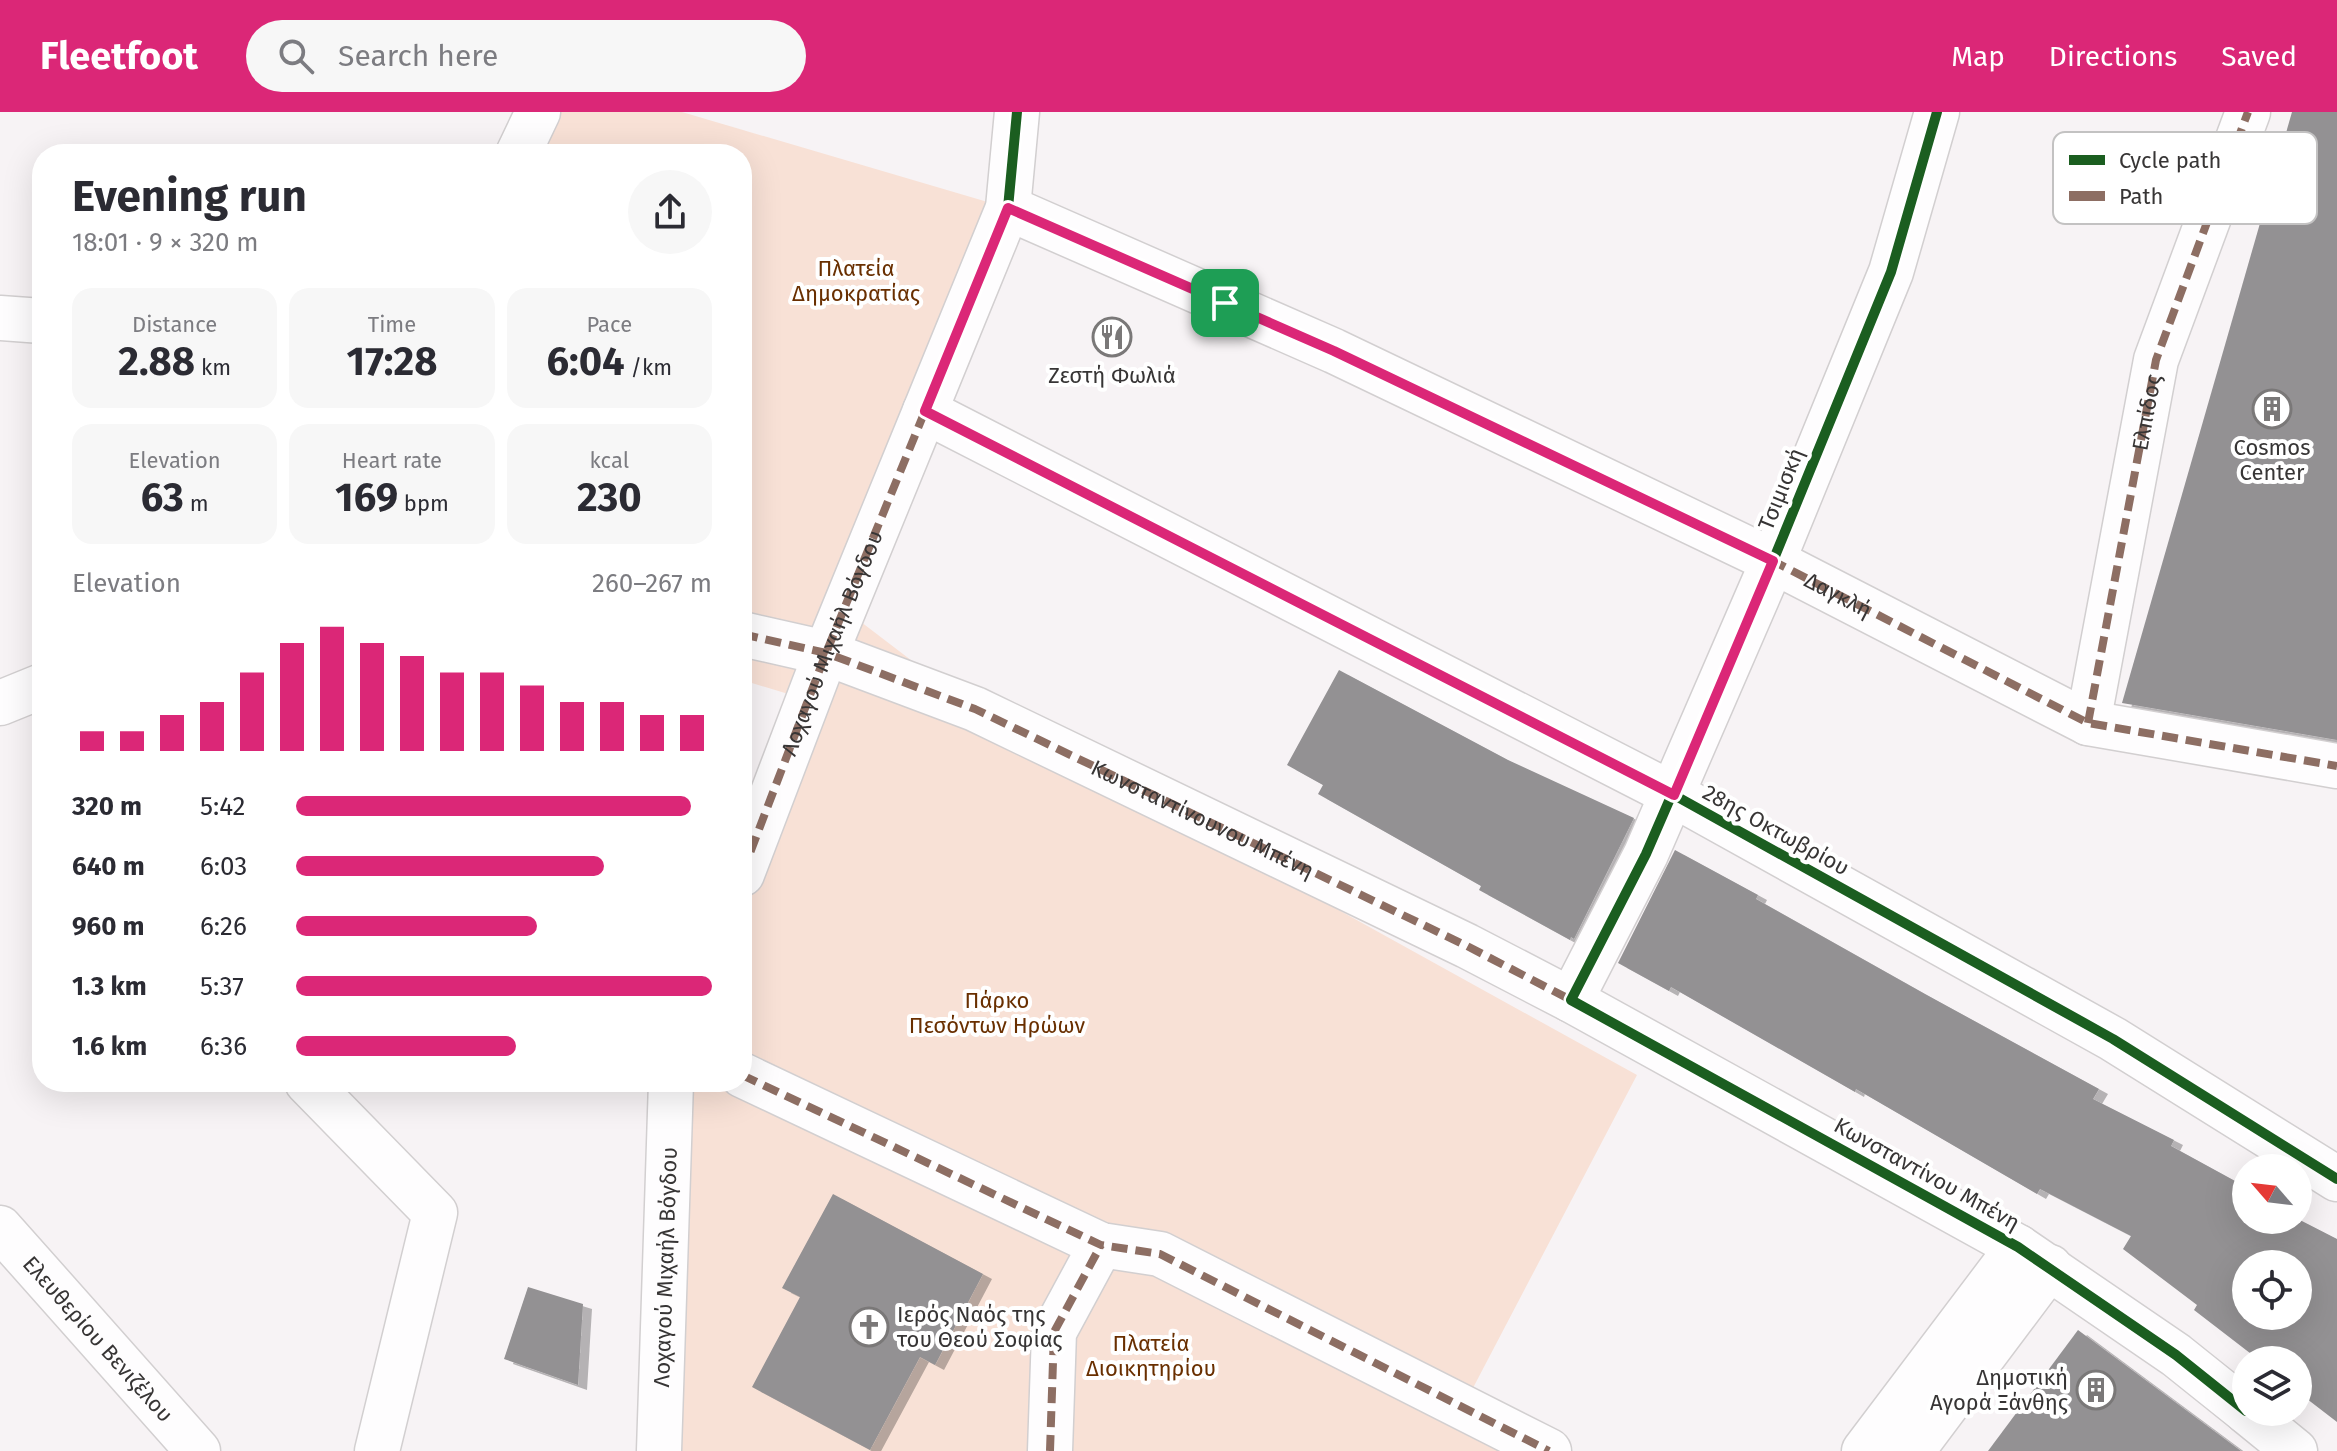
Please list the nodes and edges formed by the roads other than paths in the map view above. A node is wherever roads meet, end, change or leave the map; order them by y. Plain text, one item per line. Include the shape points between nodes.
1 (538, 112) edge
2 (1017, 112) edge
3 (1937, 112) edge
4 (2248, 112) edge
5 (2241, 132) edge
6 (523, 144) edge
7 (1008, 208) junction
8 (2206, 224) edge
9 (0, 318) edge
10 (32, 320) edge
11 (925, 411) junction
12 (1773, 561) junction
13 (752, 636) edge
14 (826, 653) junction
15 (32, 690) edge
16 (0, 703) edge
17 (2088, 723) junction
18 (2337, 766) edge
19 (1674, 795) junction
20 (752, 848) edge
21 (1571, 1000) junction
22 (752, 1080) edge
23 (317, 1092) edge
24 (671, 1092) edge
25 (2337, 1179) edge
26 (0, 1228) edge
27 (1101, 1245) junction
28 (2034, 1257) junction
29 (2232, 1401) edge
30 (2264, 1426) edge
31 (198, 1451) edge
32 (377, 1451) edge
33 (659, 1451) edge
34 (1050, 1451) edge
35 (1549, 1451) edge
36 (1864, 1451) edge
37 (1912, 1451) edge
38 (2295, 1451) edge

1 - 6 street
2 - 7 street, Λοχαγού Μιχαήλ Βόγδου
3 - 12 street, Τσιμισκή via 1891,272
4 - 5 street, Ελπίδος
7 - 11 street, Λοχαγού Μιχαήλ Βόγδου
7 - 12 street, Δαγκλή via 1334,351
8 - 17 street, Ελπίδος via 2156,360
9 - 10 street
11 - 14 street, Λοχαγού Μιχαήλ Βόγδου
11 - 19 street, 28ης Οκτωβρίου
12 - 17 street, Δαγκλή
12 - 19 street, Τσιμισκή
13 - 14 street, Κωνσταντίνουνου Μπένη
14 - 20 street, Λοχαγού Μιχαήλ Βόγδου
14 - 21 street, Κωνσταντίνουνου Μπένη via 975,709
15 - 16 street
17 - 18 street, Δαγκλή
19 - 21 street, Τσιμισκή
19 - 25 street, 28ης Οκτωβρίου via 2113,1039
21 - 28 street, Κωνσταντίνου Μπένη
22 - 27 street
23 - 32 street via 435,1213
24 - 33 street, Λοχαγού Μιχαήλ Βόγδου
26 - 31 street, Ελευθερίου Βενιζέλου
27 - 34 street via 1054,1332
27 - 35 street via 1160,1254
28 - 29 street, Κωνσταντίνου Μπένη via 2176,1355
28 - 36 street
28 - 37 street
30 - 38 street, Κωνσταντίνου Μπένη

